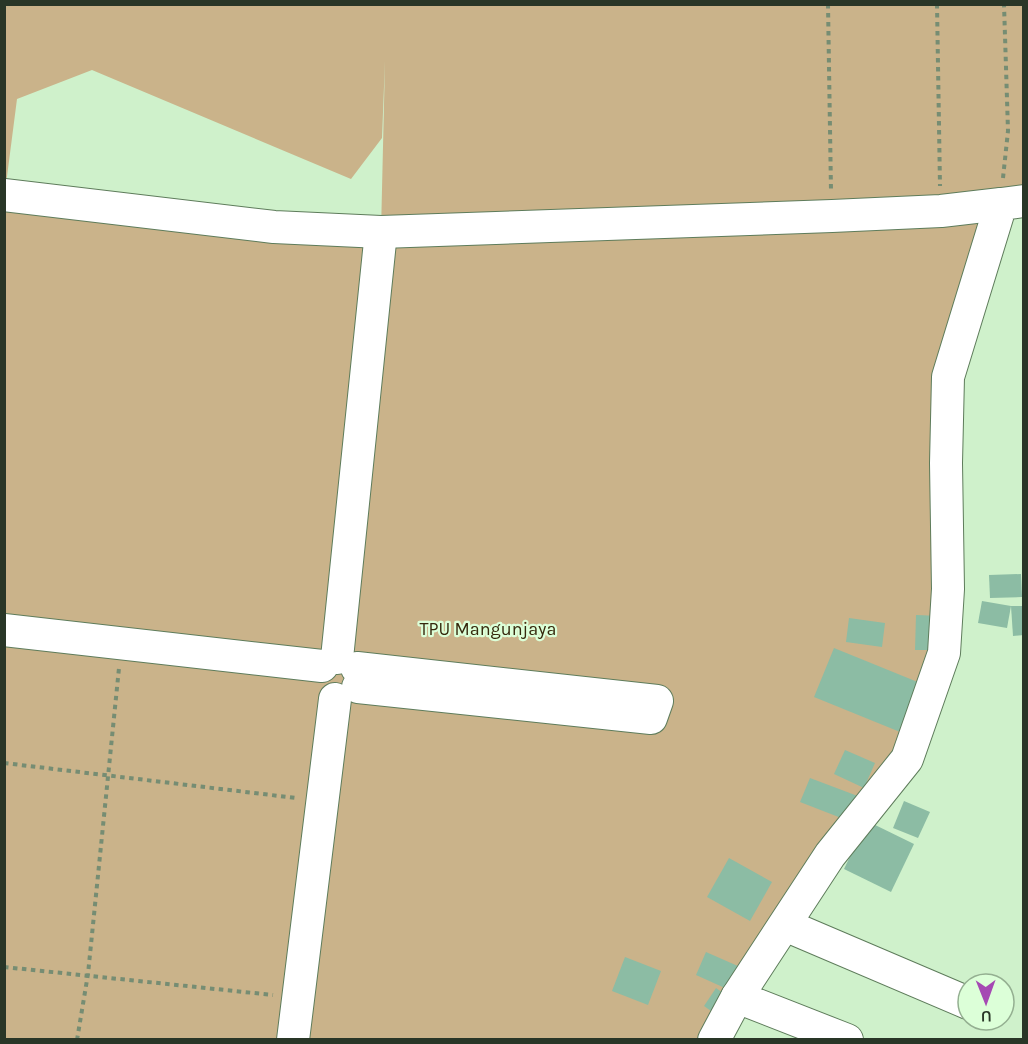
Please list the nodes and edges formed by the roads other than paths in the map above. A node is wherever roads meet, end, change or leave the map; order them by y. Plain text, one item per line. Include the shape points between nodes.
1 (4, 195) edge
2 (1012, 202) edge
3 (381, 232) junction
4 (4, 630) edge
5 (4, 650) edge
6 (338, 677) junction
7 (654, 709) dead end
8 (785, 925) junction
9 (737, 997) junction
10 (956, 998) edge
11 (293, 1040) edge
12 (714, 1040) edge
13 (847, 1040) edge

1 - 3 street via 274,227
2 - 3 street via 941,211
2 - 8 street via 948,377 948,589 944,652 907,759 830,855
3 - 6 street
4 - 6 street
5 - 6 street via 119,664
6 - 7 street
6 - 11 street
8 - 9 street
8 - 10 street
9 - 12 street
9 - 13 street

